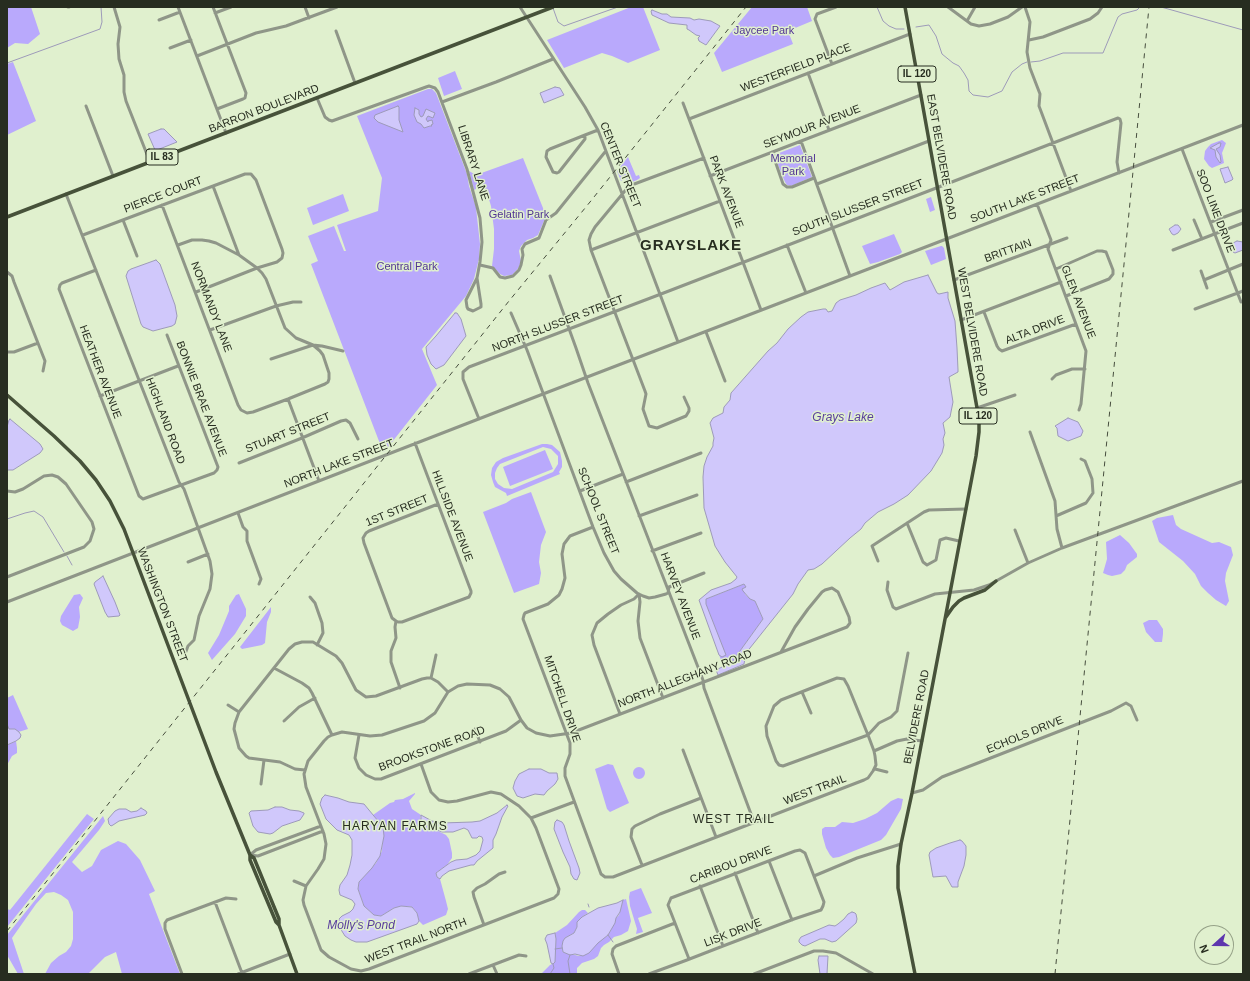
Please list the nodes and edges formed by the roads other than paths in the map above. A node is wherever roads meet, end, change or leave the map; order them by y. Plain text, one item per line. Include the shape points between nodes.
1 (114, 7) edge
2 (178, 7) edge
3 (213, 7) edge
4 (231, 7) edge
5 (305, 7) edge
6 (337, 7) edge
7 (520, 7) edge
8 (553, 7) edge
9 (836, 7) edge
10 (905, 7) edge
11 (948, 7) edge
12 (975, 7) edge
13 (1024, 7) edge
14 (1102, 7) edge
15 (180, 12) junction
16 (215, 13) junction
17 (527, 17) junction
18 (309, 18) junction
19 (159, 20) dead end
20 (967, 21) junction
21 (336, 32) dead end
22 (910, 34) junction
23 (191, 40) junction
24 (1029, 40) junction
25 (227, 44) junction
26 (170, 48) dead end
27 (197, 56) junction
28 (553, 58) junction
29 (832, 64) junction
30 (808, 73) junction
31 (355, 83) junction
32 (921, 95) junction
33 (317, 98) junction
34 (442, 102) junction
35 (683, 103) dead end
36 (86, 106) dead end
37 (217, 109) junction
38 (689, 119) junction
39 (1243, 125) edge
40 (598, 130) junction
41 (830, 130) junction
42 (226, 133) junction
43 (585, 135) junction
44 (801, 141) junction
45 (929, 141) junction
46 (1054, 143) junction
47 (1182, 148) junction
48 (606, 152) junction
49 (772, 152) junction
50 (704, 158) junction
51 (150, 162) junction
52 (1119, 173) junction
53 (113, 176) junction
54 (710, 176) junction
55 (814, 178) junction
56 (816, 184) junction
57 (213, 186) junction
58 (937, 188) junction
59 (1071, 191) junction
60 (623, 193) junction
61 (66, 194) junction
62 (720, 201) junction
63 (1037, 204) junction
64 (162, 206) junction
65 (1243, 210) edge
66 (7, 217) edge
67 (123, 220) junction
68 (1194, 220) dead end
69 (1210, 222) junction
70 (1243, 223) edge
71 (833, 228) junction
72 (637, 233) junction
73 (1215, 234) junction
74 (83, 235) junction
75 (1068, 238) dead end
76 (947, 239) junction
77 (1202, 239) junction
78 (178, 245) junction
79 (787, 245) junction
80 (1049, 245) junction
81 (591, 250) junction
82 (1173, 250) dead end
83 (238, 255) junction
84 (137, 256) dead end
85 (743, 263) junction
86 (1243, 264) edge
87 (480, 265) junction
88 (257, 268) junction
89 (1056, 269) junction
90 (96, 270) junction
91 (1229, 270) junction
92 (1201, 271) dead end
93 (7, 272) edge
94 (550, 276) dead end
95 (850, 276) junction
96 (477, 278) junction
97 (954, 280) junction
98 (1204, 280) junction
99 (1061, 282) junction
100 (1207, 288) dead end
101 (1243, 291) edge
102 (196, 292) junction
103 (806, 293) junction
104 (1237, 293) junction
105 (661, 294) junction
106 (1066, 296) junction
107 (301, 302) dead end
108 (1241, 302) dead end
109 (276, 306) junction
110 (1195, 309) dead end
111 (761, 310) junction
112 (615, 311) junction
113 (984, 312) junction
114 (511, 313) dead end
115 (961, 320) junction
116 (1076, 324) junction
117 (569, 329) junction
118 (210, 330) junction
119 (706, 332) junction
120 (167, 335) dead end
121 (678, 342) junction
122 (38, 343) junction
123 (313, 346) junction
124 (525, 346) junction
125 (343, 351) dead end
126 (7, 352) edge
127 (271, 359) dead end
128 (634, 359) junction
129 (178, 366) junction
130 (1085, 369) junction
131 (43, 371) dead end
132 (586, 377) junction
133 (1052, 379) dead end
134 (140, 381) junction
135 (725, 381) dead end
136 (543, 394) junction
137 (7, 395) edge
138 (1015, 395) dead end
139 (100, 396) junction
140 (684, 397) dead end
141 (288, 399) junction
142 (977, 408) junction
143 (1079, 410) dead end
144 (479, 419) junction
145 (1030, 432) dead end
146 (302, 438) junction
147 (358, 439) dead end
148 (416, 444) junction
149 (701, 453) dead end
150 (1082, 459) dead end
151 (239, 463) dead end
152 (623, 474) junction
153 (319, 481) junction
154 (1243, 481) edge
155 (626, 482) junction
156 (181, 485) junction
157 (7, 491) edge
158 (580, 491) junction
159 (697, 495) dead end
160 (438, 504) junction
161 (966, 509) junction
162 (238, 513) junction
163 (639, 516) junction
164 (1056, 516) junction
165 (907, 523) junction
166 (593, 527) junction
167 (199, 528) junction
168 (1015, 530) dead end
169 (701, 533) dead end
170 (960, 541) junction
171 (1062, 548) junction
172 (652, 551) junction
173 (133, 553) junction
174 (208, 554) junction
175 (878, 561) dead end
176 (188, 562) dead end
177 (1028, 563) junction
178 (704, 573) dead end
179 (7, 577) edge
180 (996, 581) junction
181 (888, 582) dead end
182 (258, 584) dead end
183 (668, 591) junction
184 (950, 593) junction
185 (639, 594) junction
186 (310, 597) dead end
187 (7, 602) edge
188 (944, 620) junction
189 (396, 621) junction
190 (318, 644) junction
191 (781, 652) junction
192 (908, 653) dead end
193 (185, 654) dead end
194 (436, 655) dead end
195 (274, 668) junction
196 (431, 678) junction
197 (703, 683) junction
198 (400, 688) junction
199 (448, 692) junction
200 (802, 692) junction
201 (315, 698) junction
202 (663, 698) junction
203 (228, 705) dead end
204 (239, 712) junction
205 (811, 713) dead end
206 (620, 714) junction
207 (520, 720) junction
208 (1137, 720) dead end
209 (284, 721) dead end
210 (475, 729) dead end
211 (566, 734) junction
212 (332, 735) junction
213 (359, 735) junction
214 (868, 735) junction
215 (922, 741) junction
216 (480, 742) junction
217 (683, 750) dead end
218 (874, 751) junction
219 (264, 760) junction
220 (421, 764) junction
221 (874, 768) junction
222 (305, 770) junction
223 (887, 772) dead end
224 (261, 784) dead end
225 (912, 793) junction
226 (701, 798) junction
227 (574, 802) junction
228 (530, 818) junction
229 (754, 822) junction
230 (322, 828) junction
231 (716, 837) junction
232 (901, 844) junction
233 (250, 855) junction
234 (769, 861) junction
235 (642, 865) junction
236 (505, 872) dead end
237 (735, 873) junction
238 (814, 876) junction
239 (605, 877) joint
240 (294, 881) dead end
241 (306, 886) junction
242 (700, 886) junction
243 (236, 899) dead end
244 (215, 902) junction
245 (792, 920) junction
246 (675, 924) junction
247 (484, 925) junction
248 (758, 933) junction
249 (723, 946) junction
250 (290, 954) junction
251 (526, 956) dead end
252 (689, 959) junction
253 (493, 965) junction
254 (767, 969) junction
255 (240, 973) edge
256 (182, 974) edge
257 (297, 974) edge
258 (469, 974) edge
259 (497, 974) edge
260 (619, 974) edge
261 (649, 974) edge
262 (754, 974) edge
263 (769, 974) edge
264 (873, 974) edge
265 (915, 974) edge

1 - 51 street via 120,27 119,59 124,75 126,100
2 - 15 street
3 - 16 street
4 - 16 street
5 - 18 street
6 - 18 street
7 - 17 street, CENTER STREET
8 - 17 main road, IL 83
9 - 29 street via 815,16 815,22
10 - 22 main road, EAST BELVIDERE ROAD / IL 120
11 - 20 street
12 - 20 street
13 - 20 street via 985,26
13 - 24 street via 1030,22
14 - 24 street via 1090,19
15 - 19 street
15 - 23 street
16 - 25 street
17 - 28 street, CENTER STREET
17 - 31 main road, BARRON BOULEVARD / IL 83
18 - 25 street
21 - 31 street
22 - 29 street, WESTERFIELD PLACE
22 - 32 main road, EAST BELVIDERE ROAD / IL 120
23 - 26 street
23 - 27 street
24 - 46 street via 1027,52 1030,68 1040,94 1040,106
25 - 27 street
25 - 37 street via 246,96
27 - 37 street
28 - 34 street
28 - 40 street, CENTER STREET
29 - 30 street, WESTERFIELD PLACE
30 - 38 street, WESTERFIELD PLACE
30 - 41 street
31 - 33 main road, BARRON BOULEVARD / IL 83
32 - 41 street, SEYMOUR AVENUE
32 - 45 main road, EAST BELVIDERE ROAD / IL 120
33 - 34 street, LIBRARY LANE via 326,117 332,121 429,86 435,88
33 - 42 main road, BARRON BOULEVARD / IL 83
34 - 87 street, LIBRARY LANE via 477,204 482,242
35 - 38 street, PARK AVENUE
36 - 53 street
37 - 42 street
38 - 50 street, PARK AVENUE
39 - 47 street, SOUTH LAKE STREET
40 - 43 street
40 - 48 street, CENTER STREET
41 - 44 street, SEYMOUR AVENUE
42 - 51 main road, BARRON BOULEVARD / IL 83
43 - 43 street via 547,151 546,157 555,174 585,139
44 - 49 street, SEYMOUR AVENUE
44 - 55 street
45 - 56 street
45 - 58 main road, EAST BELVIDERE ROAD / IL 120
46 - 52 street, SOUTH SLUSSER STREET via 1120,119 1117,162
46 - 58 street, SOUTH SLUSSER STREET
46 - 59 street
47 - 52 street, SOUTH LAKE STREET
47 - 69 street, SOO LINE DRIVE
48 - 60 street, CENTER STREET
48 - 87 street via 556,213 546,220 539,238 522,248 522,265 513,276 500,277 493,268
49 - 54 street, SEYMOUR AVENUE
49 - 55 street via 787,187
50 - 54 street, PARK AVENUE
50 - 60 street via 629,186
51 - 53 main road, BARRON BOULEVARD / IL 83
52 - 59 street, SOUTH LAKE STREET
53 - 61 main road, BARRON BOULEVARD / IL 83
54 - 62 street, PARK AVENUE
55 - 56 street
56 - 71 street
57 - 64 street, PIERCE COURT
57 - 83 street
57 - 88 street, PIERCE COURT via 245,174 251,174 256,180 283,253 277,262
58 - 71 street, SOUTH SLUSSER STREET
58 - 76 main road, EAST BELVIDERE ROAD / IL 120
59 - 63 street, SOUTH LAKE STREET
60 - 72 street, CENTER STREET
60 - 81 street via 593,230 589,240
61 - 66 main road, BARRON BOULEVARD / IL 83
61 - 74 street, HIGHLAND ROAD
62 - 72 street
62 - 85 street, PARK AVENUE
63 - 76 street, SOUTH LAKE STREET
63 - 80 street, GLEN AVENUE via 1051,240
64 - 67 street, PIERCE COURT
64 - 78 street, NORMANDY LANE
65 - 69 street
67 - 74 street, PIERCE COURT
67 - 84 street
68 - 77 street
69 - 73 street, SOO LINE DRIVE
70 - 73 street
71 - 79 street, SOUTH SLUSSER STREET
71 - 95 street
72 - 81 street
72 - 105 street, CENTER STREET
73 - 77 street
73 - 91 street, SOO LINE DRIVE
74 - 90 street, HIGHLAND ROAD
75 - 80 street, BRITTAIN
76 - 95 street, SOUTH LAKE STREET
76 - 97 main road, WEST BELVIDERE ROAD / IL 120
77 - 82 street
78 - 83 street via 192,240 202,240 216,243
78 - 102 street, NORMANDY LANE
79 - 85 street, SOUTH SLUSSER STREET
79 - 103 street
80 - 89 street, GLEN AVENUE via 1048,249
80 - 97 street, BRITTAIN
81 - 112 street
83 - 88 street
85 - 105 street, SOUTH SLUSSER STREET
85 - 111 street, PARK AVENUE
86 - 91 street
87 - 96 street, LIBRARY LANE
88 - 102 street
88 - 109 street via 266,279
89 - 99 street, GLEN AVENUE
89 - 106 street via 1102,251 1106,252 1113,270 1109,279
90 - 134 street, HIGHLAND ROAD
90 - 139 street, HEATHER AVENUE via 62,283 59,289
91 - 98 street
91 - 104 street, SOO LINE DRIVE
92 - 98 street
93 - 122 street via 12,276
94 - 117 street, HARVEY AVENUE
95 - 103 street, SOUTH LAKE STREET
96 - 96 street, LIBRARY LANE via 481,307 473,311 468,309 466,300
97 - 115 main road, WEST BELVIDERE ROAD / IL 120
98 - 100 street
99 - 106 street, GLEN AVENUE
99 - 113 street
101 - 104 street
102 - 118 street, NORMANDY LANE
103 - 111 street, SOUTH LAKE STREET
104 - 108 street, SOO LINE DRIVE
104 - 110 street
105 - 112 street, NORTH SLUSSER STREET
105 - 121 street, CENTER STREET
106 - 116 street, GLEN AVENUE
107 - 109 street
109 - 118 street
109 - 123 street via 290,334
111 - 119 street, SOUTH LAKE STREET
112 - 117 street, NORTH SLUSSER STREET
112 - 128 street
113 - 115 street
113 - 116 street, ALTA DRIVE via 999,350 1005,351
114 - 124 street, SCHOOL STREET
115 - 142 main road, WEST BELVIDERE ROAD / IL 120
116 - 130 street, GLEN AVENUE via 1086,351
117 - 124 street, NORTH SLUSSER STREET
117 - 132 street, HARVEY AVENUE
118 - 141 street, NORMANDY LANE via 241,410 253,412
119 - 121 street, SOUTH LAKE STREET
119 - 135 street
120 - 129 street, BONNIE BRAE AVENUE
121 - 128 street, NORTH LAKE STREET
122 - 126 street
122 - 131 street via 45,361
123 - 125 street
123 - 127 street
123 - 141 street via 323,355 329,379 325,384
124 - 136 street, SCHOOL STREET
124 - 144 street, NORTH SLUSSER STREET via 469,367 463,372 463,379
128 - 132 street, NORTH LAKE STREET
128 - 140 street via 646,394 643,409 649,426 657,428 686,416 689,408
129 - 134 street
129 - 156 street, BONNIE BRAE AVENUE via 218,467 214,473
130 - 133 street via 1072,369
130 - 143 street, GLEN AVENUE via 1082,404
132 - 136 street, NORTH LAKE STREET
132 - 152 street, HARVEY AVENUE
134 - 139 street
134 - 156 street, HIGHLAND ROAD
136 - 144 street, NORTH LAKE STREET
136 - 158 street, SCHOOL STREET
137 - 173 main road, WASHINGTON STREET via 68,449 96,480 110,500
138 - 142 street
139 - 156 street, HEATHER AVENUE via 138,496 143,500
141 - 146 street
142 - 161 main road, WEST BELVIDERE ROAD / IL 120 via 978,442
144 - 148 street, NORTH LAKE STREET
145 - 164 street via 1055,501
146 - 147 street, STUART STREET via 346,420
146 - 151 street, STUART STREET
146 - 153 street
148 - 153 street, NORTH LAKE STREET
148 - 160 street, HILLSIDE AVENUE
149 - 155 street
150 - 164 street via 1092,478 1093,493 1086,503
152 - 155 street, HARVEY AVENUE
152 - 158 street
153 - 162 street, NORTH LAKE STREET
154 - 171 street
155 - 163 street, HARVEY AVENUE
156 - 167 street, HIGHLAND ROAD
157 - 179 street via 15,492 44,476 52,475 66,484 94,529 94,538 84,547
158 - 166 street, SCHOOL STREET
159 - 163 street
160 - 189 street, 1ST STREET via 364,535 364,543 392,618
160 - 189 street, HILLSIDE AVENUE via 471,591 470,596 402,622
161 - 165 street via 929,510
161 - 170 main road, WEST BELVIDERE ROAD / IL 120
162 - 167 street, NORTH LAKE STREET
162 - 182 street via 247,531 247,541 261,579
163 - 172 street, HARVEY AVENUE
164 - 171 street via 1058,538
165 - 170 street via 923,562 927,565 934,562 940,540 946,538
165 - 175 street via 872,546
166 - 185 street, SCHOOL STREET via 614,572
166 - 211 street, MITCHELL DRIVE via 570,536 564,544 562,554 565,578 558,595 548,604 523,616
167 - 173 street, NORTH LAKE STREET
167 - 174 street, HIGHLAND ROAD
168 - 177 street
169 - 172 street
170 - 184 main road, WEST BELVIDERE ROAD / IL 120
171 - 177 street
172 - 183 street, HARVEY AVENUE
173 - 187 street, NORTH LAKE STREET
173 - 233 main road, WASHINGTON STREET via 207,750
174 - 176 street
174 - 193 street, HIGHLAND ROAD via 214,583 199,616 195,636
177 - 180 street
178 - 183 street via 669,587
180 - 184 street via 974,590
180 - 188 main road via 985,590 959,601
181 - 184 street via 887,590 896,609 935,594
183 - 185 street via 666,594 650,598
183 - 197 street, HARVEY AVENUE
184 - 188 main road, BELVIDERE ROAD / IL 120
185 - 202 street via 640,638
185 - 206 street via 597,623 592,635
186 - 190 street via 315,603 322,624 323,634
188 - 215 main road, BELVIDERE ROAD / IL 120
189 - 198 street via 396,638 391,650 391,662
190 - 195 street via 306,641 295,644
190 - 198 street via 339,659 356,690 362,695 376,696
191 - 191 street, NORTH ALLEGHANY ROAD via 847,627 850,622 849,616 838,592 832,588 826,590 808,609
191 - 197 street, NORTH ALLEGHANY ROAD
192 - 214 street via 897,711 879,723
194 - 196 street
195 - 201 street via 302,683
195 - 204 street
196 - 198 street
196 - 199 street
197 - 202 street, NORTH ALLEGHANY ROAD
197 - 229 street, HARVEY AVENUE
199 - 207 street via 464,684 495,686 509,697
199 - 213 street via 435,713 424,720 382,736
200 - 205 street
200 - 214 street via 837,678 844,679
200 - 214 street via 781,700 774,706 766,723 766,733 779,765 783,766
201 - 209 street via 299,707
201 - 212 street
202 - 206 street, NORTH ALLEGHANY ROAD
203 - 204 street
204 - 219 street via 234,730 239,748 249,758
206 - 211 street, NORTH ALLEGHANY ROAD
207 - 211 street, NORTH ALLEGHANY ROAD via 527,728 541,735
207 - 216 street, BROOKSTONE ROAD via 506,731
208 - 225 street, ECHOLS DRIVE via 1131,706 1126,703 942,777 923,790
210 - 216 street
211 - 227 street, MITCHELL DRIVE via 571,747 565,773
212 - 213 street via 342,732
212 - 222 street via 308,761
213 - 220 street, BROOKSTONE ROAD via 355,758 359,768 366,775 381,779
214 - 218 street
215 - 218 street via 897,741
215 - 225 main road, BELVIDERE ROAD / IL 120
216 - 220 street, BROOKSTONE ROAD
217 - 226 street
218 - 221 street
219 - 222 street
219 - 224 street
220 - 228 street, WEST TRAIL NORTH via 431,792 440,800 457,801 486,793 496,793 507,797
221 - 223 street
221 - 229 street, WEST TRAIL via 871,776 864,780
222 - 230 street, WEST TRAIL NORTH via 306,787
225 - 232 main road, BELVIDERE ROAD / IL 120
226 - 231 street
226 - 235 street via 635,826 631,832
227 - 228 street
227 - 239 street, MITCHELL DRIVE via 601,874
228 - 247 street, WEST TRAIL NORTH via 559,892 557,897
229 - 231 street, WEST TRAIL
230 - 233 street via 256,850
230 - 233 street via 258,856
230 - 241 street, WEST TRAIL NORTH via 326,844 324,859
231 - 235 street, WEST TRAIL
232 - 238 street via 857,858
232 - 265 main road, IL 120 via 898,888
233 - 250 main road, WASHINGTON STREET
234 - 237 street, CARIBOU DRIVE
234 - 238 street, CARIBOU DRIVE via 800,850 805,853
234 - 245 street
235 - 239 street, WEST TRAIL
236 - 247 street via 474,892
237 - 242 street, CARIBOU DRIVE
237 - 248 street
238 - 245 street, LISK DRIVE via 824,902 823,907
240 - 241 street
241 - 247 street, WEST TRAIL NORTH via 303,894 304,905 321,950 356,971 365,971
242 - 246 street, CARIBOU DRIVE via 669,900 668,905
242 - 249 street
243 - 244 street via 226,898
244 - 255 street
244 - 256 street via 166,921 164,927
245 - 248 street, LISK DRIVE
246 - 252 street
246 - 260 street via 614,947 612,956
248 - 249 street, LISK DRIVE
249 - 252 street, LISK DRIVE
250 - 255 street
250 - 257 main road, WASHINGTON STREET
251 - 253 street via 519,955
252 - 261 street, LISK DRIVE
253 - 258 street
253 - 259 street
254 - 262 street
254 - 263 street
254 - 264 street via 823,950 836,953

